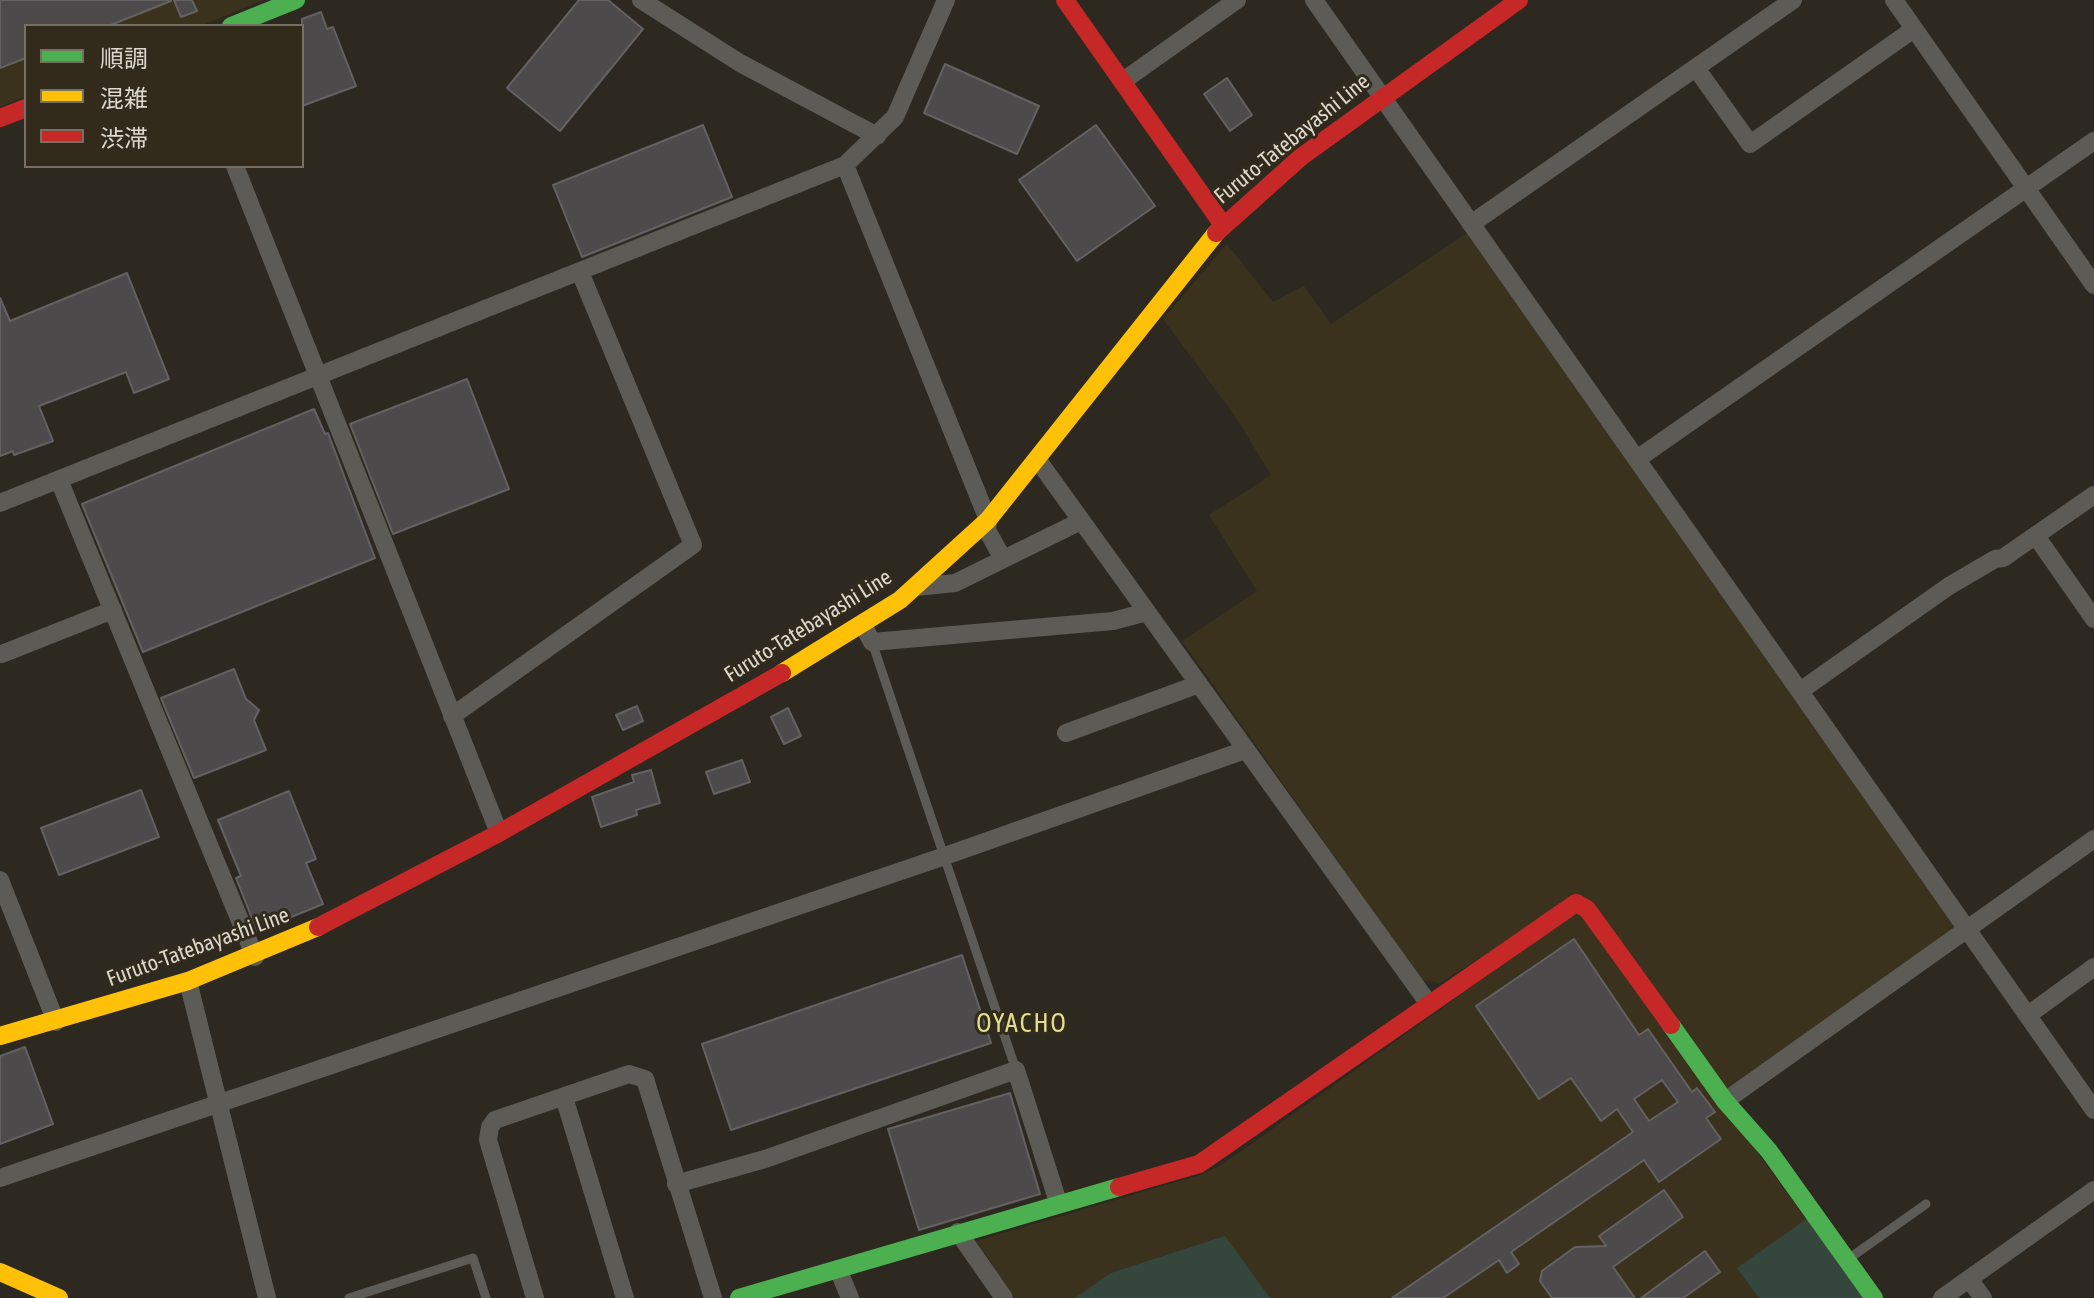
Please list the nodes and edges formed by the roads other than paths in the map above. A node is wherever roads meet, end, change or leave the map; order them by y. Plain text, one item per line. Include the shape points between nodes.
1 (296, 0) edge
2 (641, 0) edge
3 (946, 0) edge
4 (1065, 0) edge
5 (1237, 0) edge
6 (1314, 0) edge
7 (1519, 0) edge
8 (1793, 0) edge
9 (1894, 0) edge
10 (236, 24) edge
11 (1914, 29) junction
12 (1696, 68) junction
13 (1123, 81) junction
14 (1382, 96) junction
15 (24, 109) edge
16 (0, 118) edge
17 (877, 136) junction
18 (2094, 141) edge
19 (845, 165) junction
20 (236, 168) edge
21 (2026, 188) junction
22 (1471, 224) junction
23 (1223, 225) junction
24 (580, 272) junction
25 (2094, 285) edge
26 (318, 378) junction
27 (1037, 459) junction
28 (1637, 459) junction
29 (59, 480) junction
30 (2094, 495) edge
31 (0, 503) edge
32 (988, 520) junction
33 (1081, 521) junction
34 (2036, 536) junction
35 (1003, 559) junction
36 (916, 587) junction
37 (113, 610) junction
38 (1147, 612) junction
39 (2092, 613) edge
40 (863, 625) junction
41 (872, 642) junction
42 (2, 654) dead end
43 (1199, 684) junction
44 (1800, 691) junction
45 (452, 716) junction
46 (1066, 733) dead end
47 (1245, 750) junction
48 (499, 833) junction
49 (2094, 839) edge
50 (945, 856) junction
51 (0, 880) edge
52 (1968, 929) junction
53 (255, 957) junction
54 (2094, 967) edge
55 (188, 981) junction
56 (1429, 1004) junction
57 (2028, 1015) junction
58 (56, 1022) junction
59 (0, 1036) edge
60 (1016, 1070) junction
61 (2094, 1076) edge
62 (2078, 1087) junction
63 (564, 1097) junction
64 (1725, 1101) junction
65 (218, 1102) junction
66 (2094, 1110) edge
67 (0, 1178) edge
68 (676, 1184) junction
69 (2094, 1190) edge
70 (1058, 1202) junction
71 (1926, 1204) dead end
72 (958, 1232) junction
73 (1847, 1260) junction
74 (838, 1269) junction
75 (0, 1272) edge
76 (1969, 1279) junction
77 (59, 1298) edge
78 (267, 1298) edge
79 (349, 1298) edge
80 (486, 1298) edge
81 (535, 1298) edge
82 (625, 1298) edge
83 (713, 1298) edge
84 (739, 1298) edge
85 (850, 1298) edge
86 (1004, 1298) edge
87 (1874, 1298) edge
88 (1942, 1298) edge
89 (1983, 1298) edge

1 - 10 street
2 - 17 street via 740,63
3 - 17 street via 895,117
4 - 13 street
5 - 13 street
6 - 14 street
7 - 14 street, Furuto-Tatebayashi Line
8 - 12 street
9 - 11 street
11 - 12 street via 1750,144
11 - 21 street
12 - 22 street
13 - 23 street
14 - 22 street
14 - 23 street, Furuto-Tatebayashi Line
15 - 16 street
17 - 19 street
18 - 21 street
19 - 24 street
19 - 32 street
20 - 26 street
21 - 25 street
21 - 28 street
22 - 28 street
23 - 27 street, Furuto-Tatebayashi Line
24 - 26 street
24 - 45 street via 693,545
26 - 29 street
26 - 45 street
27 - 32 street, Furuto-Tatebayashi Line
27 - 33 street
28 - 44 street
29 - 31 street
29 - 37 street
30 - 34 street
32 - 35 street via 987,530
32 - 36 street, Furuto-Tatebayashi Line
33 - 35 street
33 - 38 street
34 - 39 street
34 - 44 street via 1949,586
35 - 36 street via 955,583
36 - 40 street, Furuto-Tatebayashi Line
37 - 42 street
37 - 53 street
38 - 41 street via 1113,621
38 - 43 street
40 - 41 street
40 - 48 street, Furuto-Tatebayashi Line
41 - 50 lane
43 - 46 street
43 - 47 street
44 - 52 street
45 - 48 street
47 - 50 street
47 - 56 street
48 - 53 street, Furuto-Tatebayashi Line
49 - 52 street
50 - 60 lane
50 - 65 street
51 - 58 street
52 - 57 street
52 - 64 street
53 - 55 street, Furuto-Tatebayashi Line
54 - 57 street
55 - 58 street, Furuto-Tatebayashi Line
55 - 65 street
56 - 64 street via 1570,904 1581,904
56 - 70 street via 1199,1164
57 - 62 street
58 - 59 street, Furuto-Tatebayashi Line
60 - 68 street via 765,1159
60 - 70 street
61 - 62 street
62 - 66 street
63 - 68 street via 629,1074 645,1079
63 - 81 street via 495,1120 488,1140
63 - 82 street
64 - 73 street via 1769,1151
65 - 67 street
65 - 78 street
68 - 83 street
69 - 76 street
70 - 72 street
71 - 73 lane
72 - 74 street
72 - 86 street
73 - 87 street
74 - 84 street
74 - 85 street
75 - 77 street
76 - 88 street
76 - 89 street
79 - 80 lane via 473,1258

